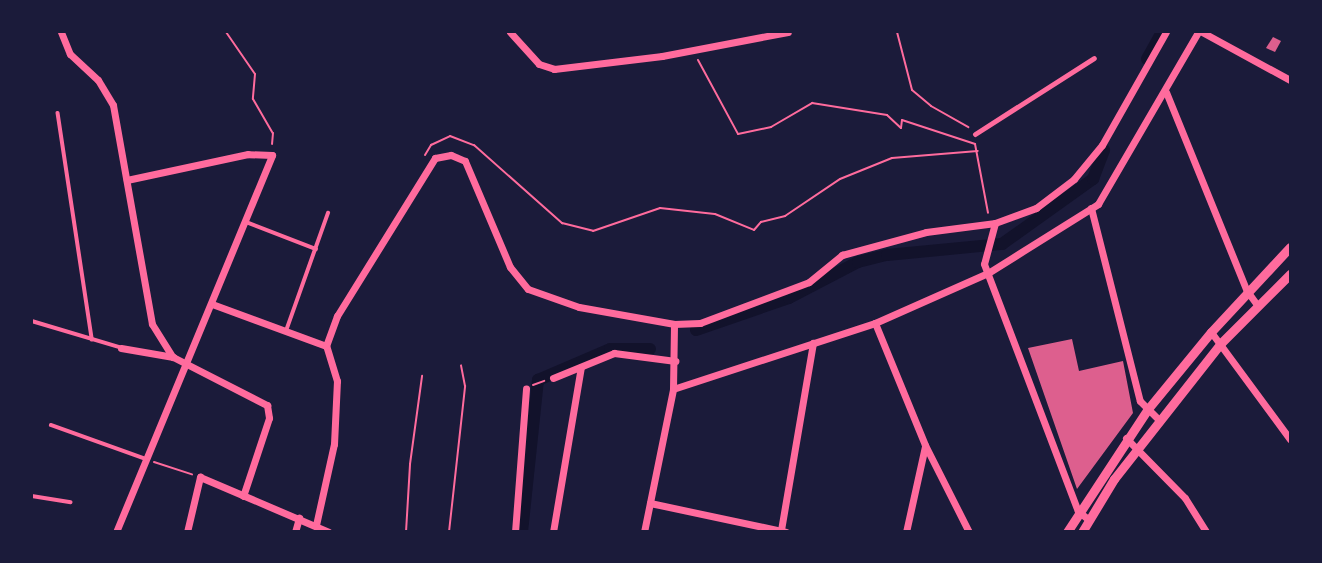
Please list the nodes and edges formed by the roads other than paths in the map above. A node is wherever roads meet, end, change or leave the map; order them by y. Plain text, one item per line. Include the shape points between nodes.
1 (61, 32) edge
2 (510, 32) edge
3 (788, 32) edge
4 (1166, 32) edge
5 (1200, 32) edge
6 (1094, 58) dead end
7 (1290, 80) edge
8 (1166, 92) junction
9 (58, 113) dead end
10 (975, 134) road end
11 (127, 180) junction
12 (1091, 208) junction
13 (328, 213) dead end
14 (245, 222) junction
15 (991, 223) junction
16 (1290, 247) edge
17 (316, 249) junction
18 (988, 273) junction
19 (1290, 274) edge
20 (1247, 291) junction
21 (212, 304) junction
22 (1257, 305) junction
23 (32, 321) edge
24 (875, 323) junction
25 (674, 324) junction
26 (286, 331) junction
27 (1211, 332) junction
28 (92, 339) junction
29 (813, 343) junction
30 (1221, 343) junction
31 (326, 346) junction
32 (121, 348) joint
33 (173, 357) junction
34 (675, 361) junction
35 (185, 363) junction
36 (580, 367) junction
37 (553, 378) road end
38 (526, 388) road end
39 (673, 389) junction
40 (1147, 410) junction
41 (1160, 421) junction
42 (51, 425) dead end
43 (1289, 433) edge
44 (1126, 438) junction
45 (925, 446) junction
46 (1138, 449) junction
47 (143, 458) junction
48 (32, 496) edge
49 (243, 496) junction
50 (71, 502) dead end
51 (650, 503) junction
52 (1078, 511) junction
53 (299, 518) junction
54 (1088, 519) junction
55 (316, 525) junction
56 (116, 531) edge
57 (187, 531) edge
58 (295, 531) edge
59 (328, 531) edge
60 (515, 531) edge
61 (553, 531) edge
62 (644, 531) edge
63 (783, 531) edge
64 (906, 531) edge
65 (969, 531) edge
66 (1067, 531) edge
67 (1082, 531) edge
68 (1206, 531) edge

1 - 11 street via 71,54 98,80 113,105
2 - 3 street via 539,64 554,69
4 - 15 street via 1102,145 1074,180 1036,208
5 - 7 street
5 - 8 street
6 - 10 street
8 - 12 street
8 - 20 street
9 - 28 lane
11 - 14 street via 248,154 272,155
11 - 33 street via 152,324
12 - 18 street
12 - 40 street via 1140,401
13 - 17 lane
14 - 17 lane
14 - 21 street
15 - 18 street via 984,264
15 - 25 street via 926,232 842,255 808,282 761,302 700,323
16 - 20 street
17 - 26 lane
18 - 24 street
18 - 52 street
19 - 22 street
20 - 22 street
20 - 27 street
21 - 26 street
21 - 35 street
22 - 30 street
23 - 28 lane
24 - 29 street
24 - 45 street
25 - 31 street via 579,307 528,289 510,267 470,168 451,155 429,164 337,316
25 - 34 street
26 - 31 street
27 - 30 street
27 - 40 street
28 - 32 lane
29 - 39 street
29 - 63 street
30 - 41 street
30 - 43 street
31 - 55 street via 337,381 334,444
32 - 33 street
33 - 35 street
34 - 36 street via 614,353
34 - 39 street
35 - 47 street
35 - 49 street via 261,400 269,409
36 - 37 street
36 - 61 street
38 - 60 street
39 - 51 street
40 - 41 street
40 - 44 street
41 - 46 street
42 - 47 lane
44 - 46 street
44 - 52 street
45 - 64 street
45 - 65 street
46 - 54 street
46 - 68 street via 1185,498
47 - 56 street
48 - 50 lane
49 - 53 street
49 - 57 street via 200,477
51 - 62 street
51 - 63 street
52 - 54 street
52 - 66 street
53 - 55 street
53 - 58 street
54 - 67 street
55 - 59 street

